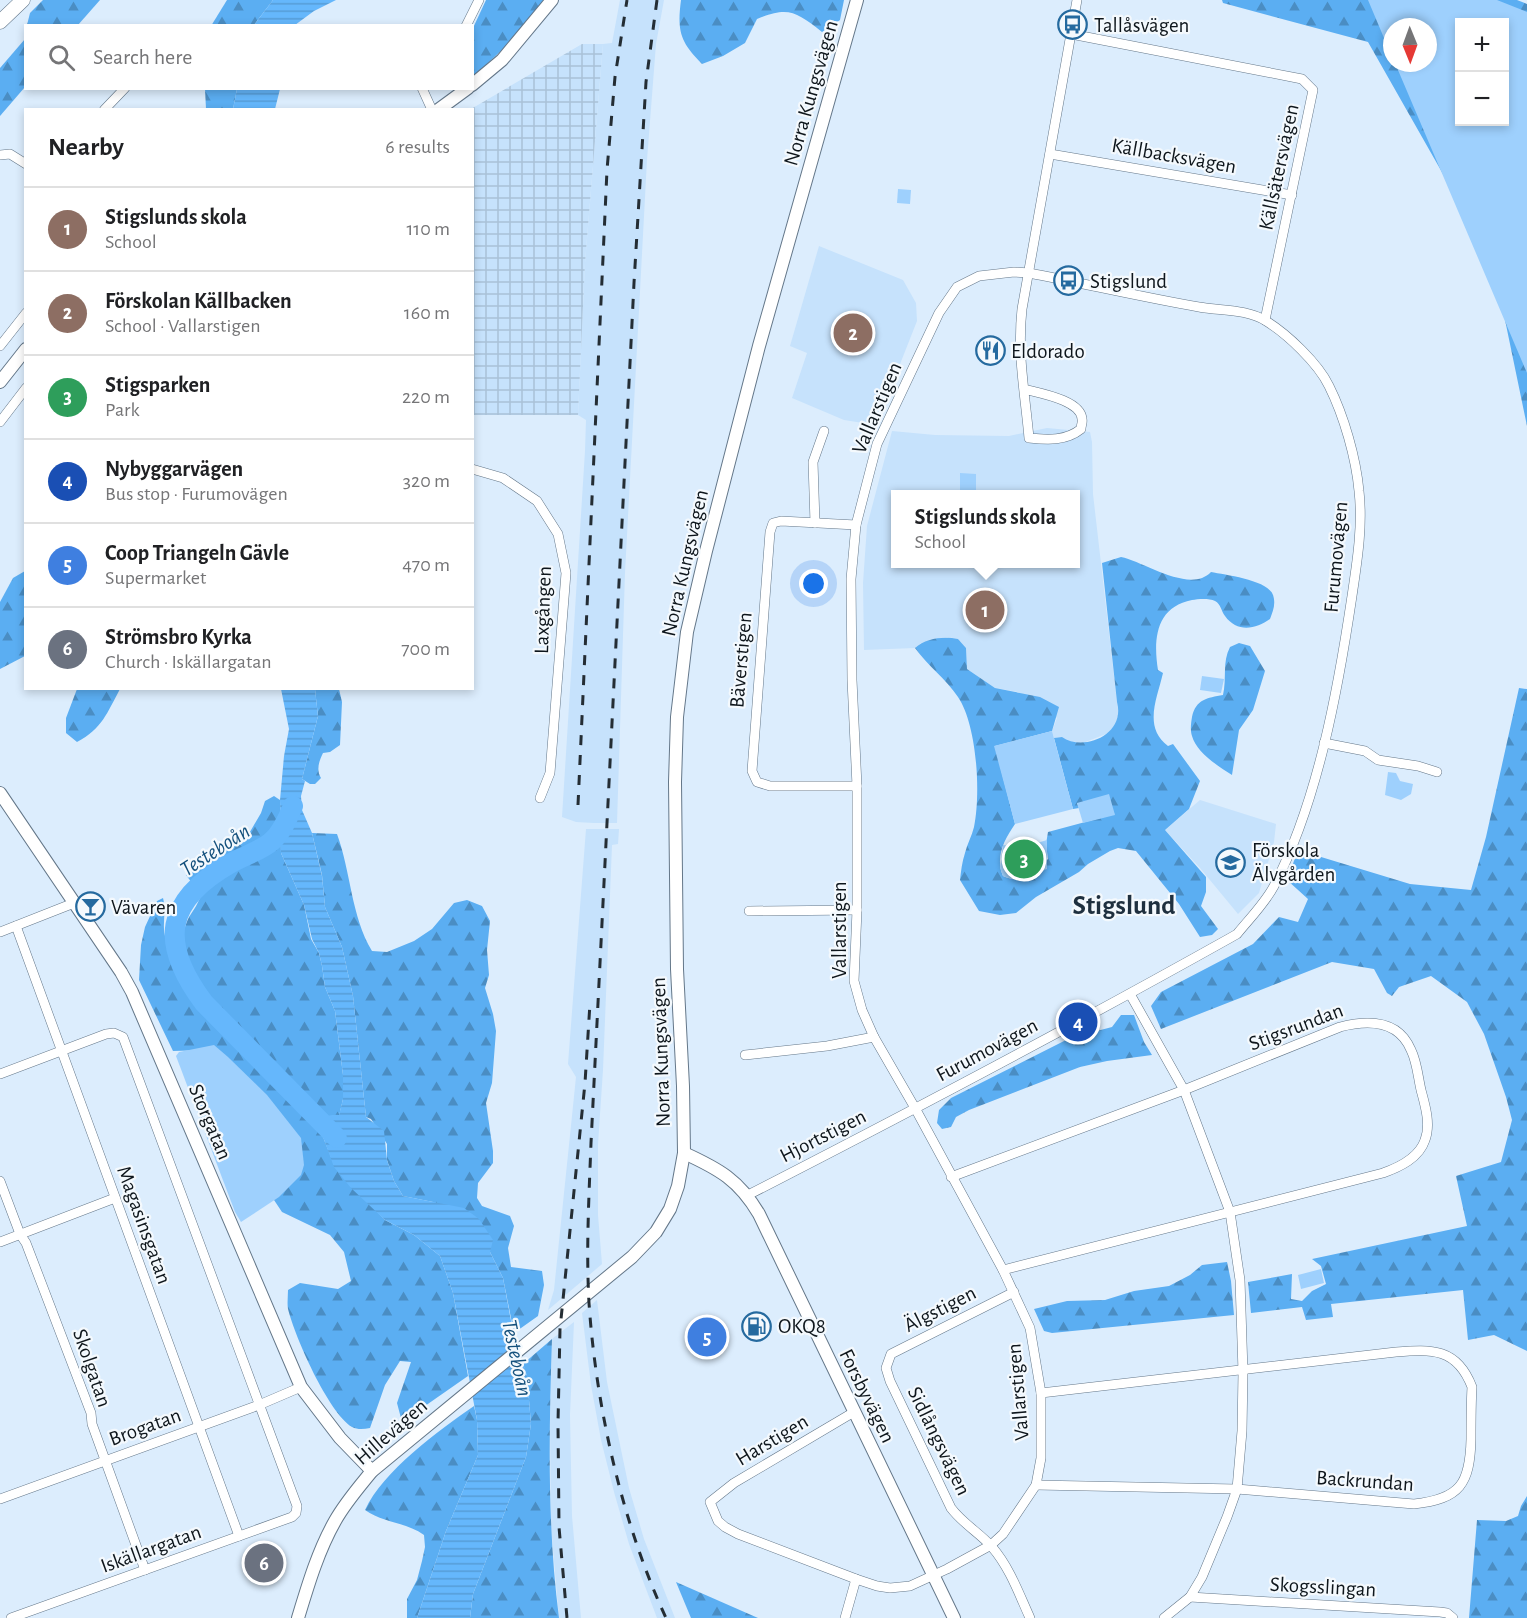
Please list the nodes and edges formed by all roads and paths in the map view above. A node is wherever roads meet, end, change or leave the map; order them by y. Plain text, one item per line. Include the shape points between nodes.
1 (23, 0) edge
2 (478, 0) edge
3 (552, 0) edge
4 (857, 0) edge
5 (1077, 0) edge
6 (0, 22) edge
7 (467, 24) edge
8 (1071, 34) junction
9 (474, 83) edge
10 (123, 90) edge
11 (423, 90) edge
12 (465, 90) edge
13 (106, 108) edge
14 (431, 108) edge
15 (441, 108) edge
16 (1050, 154) junction
17 (0, 155) edge
18 (24, 163) edge
19 (1292, 195) junction
20 (1029, 273) junction
21 (24, 316) edge
22 (1265, 320) junction
23 (0, 346) edge
24 (24, 354) edge
25 (0, 382) edge
26 (1024, 389) junction
27 (24, 391) edge
28 (0, 422) edge
29 (824, 431) dead end
30 (474, 470) edge
31 (815, 523) junction
32 (856, 525) junction
33 (1324, 743) junction
34 (1437, 772) dead end
35 (857, 786) junction
36 (0, 793) edge
37 (540, 798) dead end
38 (74, 903) junction
39 (857, 910) junction
40 (749, 911) dead end
41 (16, 926) junction
42 (0, 932) edge
43 (1130, 994) junction
44 (874, 1037) junction
45 (62, 1051) junction
46 (745, 1054) dead end
47 (0, 1074) edge
48 (1184, 1090) junction
49 (915, 1108) junction
50 (684, 1153) junction
51 (951, 1177) junction
52 (0, 1181) edge
53 (747, 1195) junction
54 (115, 1198) junction
55 (1230, 1212) junction
56 (20, 1234) junction
57 (0, 1242) edge
58 (1003, 1270) junction
59 (1014, 1292) junction
60 (887, 1362) joint
61 (1243, 1372) junction
62 (301, 1387) junction
63 (1041, 1394) junction
64 (259, 1405) junction
65 (854, 1412) junction
66 (199, 1427) junction
67 (105, 1460) junction
68 (372, 1471) junction
69 (1036, 1485) junction
70 (1236, 1489) junction
71 (0, 1499) edge
72 (710, 1502) joint
73 (239, 1536) junction
74 (991, 1545) junction
75 (145, 1570) junction
76 (933, 1576) junction
77 (856, 1579) junction
78 (1190, 1597) junction
79 (10, 1618) edge
80 (298, 1618) edge
81 (844, 1618) edge
82 (954, 1618) edge
83 (1030, 1618) edge
84 (1164, 1618) edge
85 (1453, 1618) edge

1 - 6 main road
2 - 7 street
3 - 9 street via 502,60
4 - 50 street, Norra Kungsvägen via 759,346 687,632 676,717 675,782
5 - 8 street
8 - 16 street
8 - 19 street, Källsätersvägen via 1302,79 1313,90
10 - 13 street
11 - 14 street
12 - 15 street
16 - 19 street, Källbacksvägen
16 - 20 street
17 - 18 street via 10,154
19 - 22 street, Källsätersvägen
20 - 22 street, Furumovägen
20 - 26 street via 1019,337
20 - 32 street, Vallarstigen via 979,276 957,287 939,313 877,444
21 - 23 street
22 - 33 street, Furumovägen via 1306,355 1328,384 1350,444 1359,491 1357,557
24 - 25 street
26 - 26 street via 1029,438 1071,437 1081,429 1083,418 1064,400
27 - 28 street
29 - 31 street via 813,462
30 - 37 street, Laxgången via 503,478 537,501 558,534 566,573 550,772
31 - 32 street, Bäverstigen
31 - 35 street, Bäverstigen via 772,523 752,771 757,782 770,786
32 - 35 street, Vallarstigen via 851,579
33 - 34 street via 1365,751 1378,760
33 - 43 street, Furumovägen via 1299,828 1266,898 1238,933
35 - 39 street, Vallarstigen
36 - 38 street, Storgatan
38 - 41 street
38 - 62 street, Storgatan via 132,992
39 - 40 street
39 - 44 street, Vallarstigen via 854,981
41 - 42 street
41 - 45 street, Magasinsgatan
43 - 48 street
43 - 49 street, Furumovägen
44 - 46 street
44 - 49 street, Vallarstigen
45 - 47 street
45 - 54 street, Magasinsgatan
45 - 64 street via 106,1034 118,1034 125,1041
48 - 51 street, Stigsrundan
48 - 55 street
48 - 55 street, Stigsrundan via 1360,1022 1387,1026 1411,1049 1427,1117 1425,1140 1404,1165
49 - 51 street, Vallarstigen
49 - 53 street, Hjortstigen
50 - 53 street, Forsbyvägen via 729,1177
50 - 68 street, Hillevägen via 670,1209 656,1232 632,1257
51 - 58 street, Vallarstigen
52 - 56 street, Skolgatan
53 - 65 street, Forsbyvägen
54 - 56 street
54 - 66 street, Magasinsgatan
55 - 58 street, Stigsrundan
55 - 61 street via 1240,1280
56 - 57 street
56 - 67 street, Skolgatan via 91,1413
58 - 59 street, Vallarstigen
59 - 60 street, Älgstigen via 891,1354
59 - 63 street, Vallarstigen via 1030,1328
60 - 74 street, Sidlångsvägen via 890,1381 951,1508
61 - 63 street, Backrundan
61 - 70 street
61 - 70 street, Backrundan via 1396,1352 1424,1350 1445,1354 1460,1366 1472,1387 1470,1464 1466,1477 1449,1495 1433,1502 1414,1504
62 - 64 street, Brogatan
62 - 68 street, Storgatan via 340,1438
63 - 69 street, Vallarstigen via 1041,1458
64 - 66 street, Brogatan
64 - 73 street, Iskällargatan via 297,1506 296,1513
65 - 72 street, Harstigen via 734,1483
65 - 76 street, Forsbyvägen
66 - 67 street, Brogatan
66 - 73 street, Magasinsgatan
67 - 71 street, Brogatan
67 - 75 street, Skolgatan
68 - 80 street, Hillevägen via 332,1527
69 - 70 street, Backrundan
69 - 74 street, Vallarstigen
70 - 78 street via 1202,1577
72 - 77 street, Vallarstigen via 725,1527
73 - 75 street, Iskällargatan
74 - 76 street, Vallarstigen
74 - 83 street, Sidlångsvägen via 1006,1566
75 - 79 street, Iskällargatan
76 - 77 street, Vallarstigen via 910,1586 891,1588
76 - 82 street, Forsbyvägen
77 - 81 street
78 - 84 street
78 - 85 street, Skogsslingan via 1440,1612

